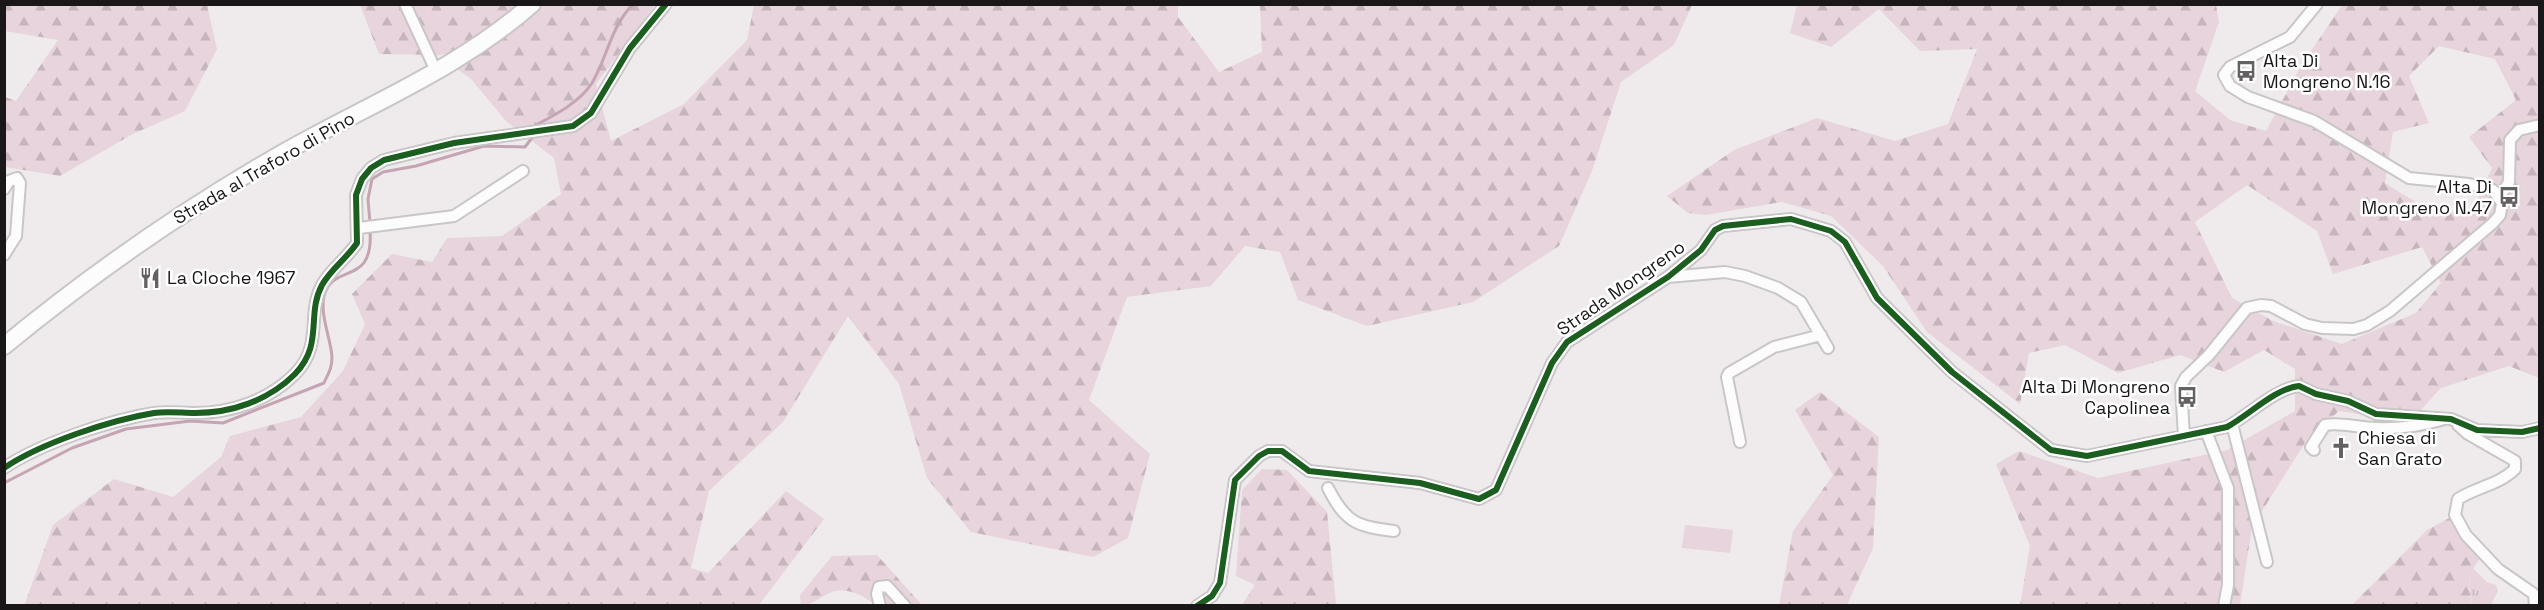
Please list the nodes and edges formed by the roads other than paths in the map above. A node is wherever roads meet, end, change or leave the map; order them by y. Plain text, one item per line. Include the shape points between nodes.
1 (405, 4) edge
2 (532, 4) edge
3 (666, 4) edge
4 (2317, 4) edge
5 (436, 71) junction
6 (2540, 125) edge
7 (523, 171) dead end
8 (4, 189) edge
9 (2500, 196) junction
10 (360, 228) junction
11 (4, 255) edge
12 (1668, 277) junction
13 (1821, 334) junction
14 (4, 346) edge
15 (1828, 348) dead end
16 (2448, 422) junction
17 (2232, 424) junction
18 (2540, 428) edge
19 (2206, 431) junction
20 (2184, 436) junction
21 (1740, 442) dead end
22 (2314, 450) dead end
23 (4, 468) edge
24 (1319, 472) junction
25 (1394, 531) dead end
26 (2267, 562) dead end
27 (880, 606) edge
28 (905, 606) edge
29 (1197, 606) edge
30 (2224, 606) edge
31 (2535, 606) edge

1 - 5 street
2 - 5 main road, Strada al Traforo di Pino via 493,35
3 - 10 street via 630,48 591,113 573,126 489,136 384,160 371,168 356,195
4 - 9 street via 2290,37 2230,67 2224,75 2230,86 2248,97 2314,121 2409,178 2469,184 2488,188
5 - 14 main road, Strada al Traforo di Pino via 287,150 206,199 91,278
6 - 9 street via 2519,130 2510,140 2509,182
7 - 10 street via 454,216
8 - 11 street via 9,181 17,178 20,183 16,236
9 - 20 street via 2501,209 2493,223 2390,311 2367,325 2340,330 2322,328 2305,324 2271,306 2247,308 2181,386
10 - 23 street via 357,243 321,286 315,337 307,358 281,385 255,402 226,412 157,412 126,418 38,449
12 - 13 street via 1725,272 1778,288 1801,302
12 - 20 street, Strada Mongreno via 1723,226 1791,219 1831,231 1845,242 1877,297 1952,372 2051,450 2087,456
12 - 24 street, Strada Mongreno via 1576,334 1557,353 1491,495 1473,498 1419,483
13 - 15 street
13 - 21 street via 1774,347 1729,373
16 - 17 street, Strada Mongreno via 2376,414 2299,386 2282,390
16 - 18 street, Strada Mongreno via 2477,430 2522,432
16 - 22 street via 2375,428 2325,425 2311,447
16 - 31 street via 2515,461 2515,469 2503,480 2469,491 2458,499 2455,515 2466,535 2498,569 2534,594
17 - 19 street, Strada Mongreno
17 - 26 street
19 - 20 street, Strada Mongreno
19 - 30 street via 2228,488 2228,585
24 - 25 street via 1339,509 1355,524
24 - 29 street, Strada Mongreno via 1309,471 1281,451 1268,452 1235,480 1220,583 1212,596
27 - 28 street via 879,587 886,586

